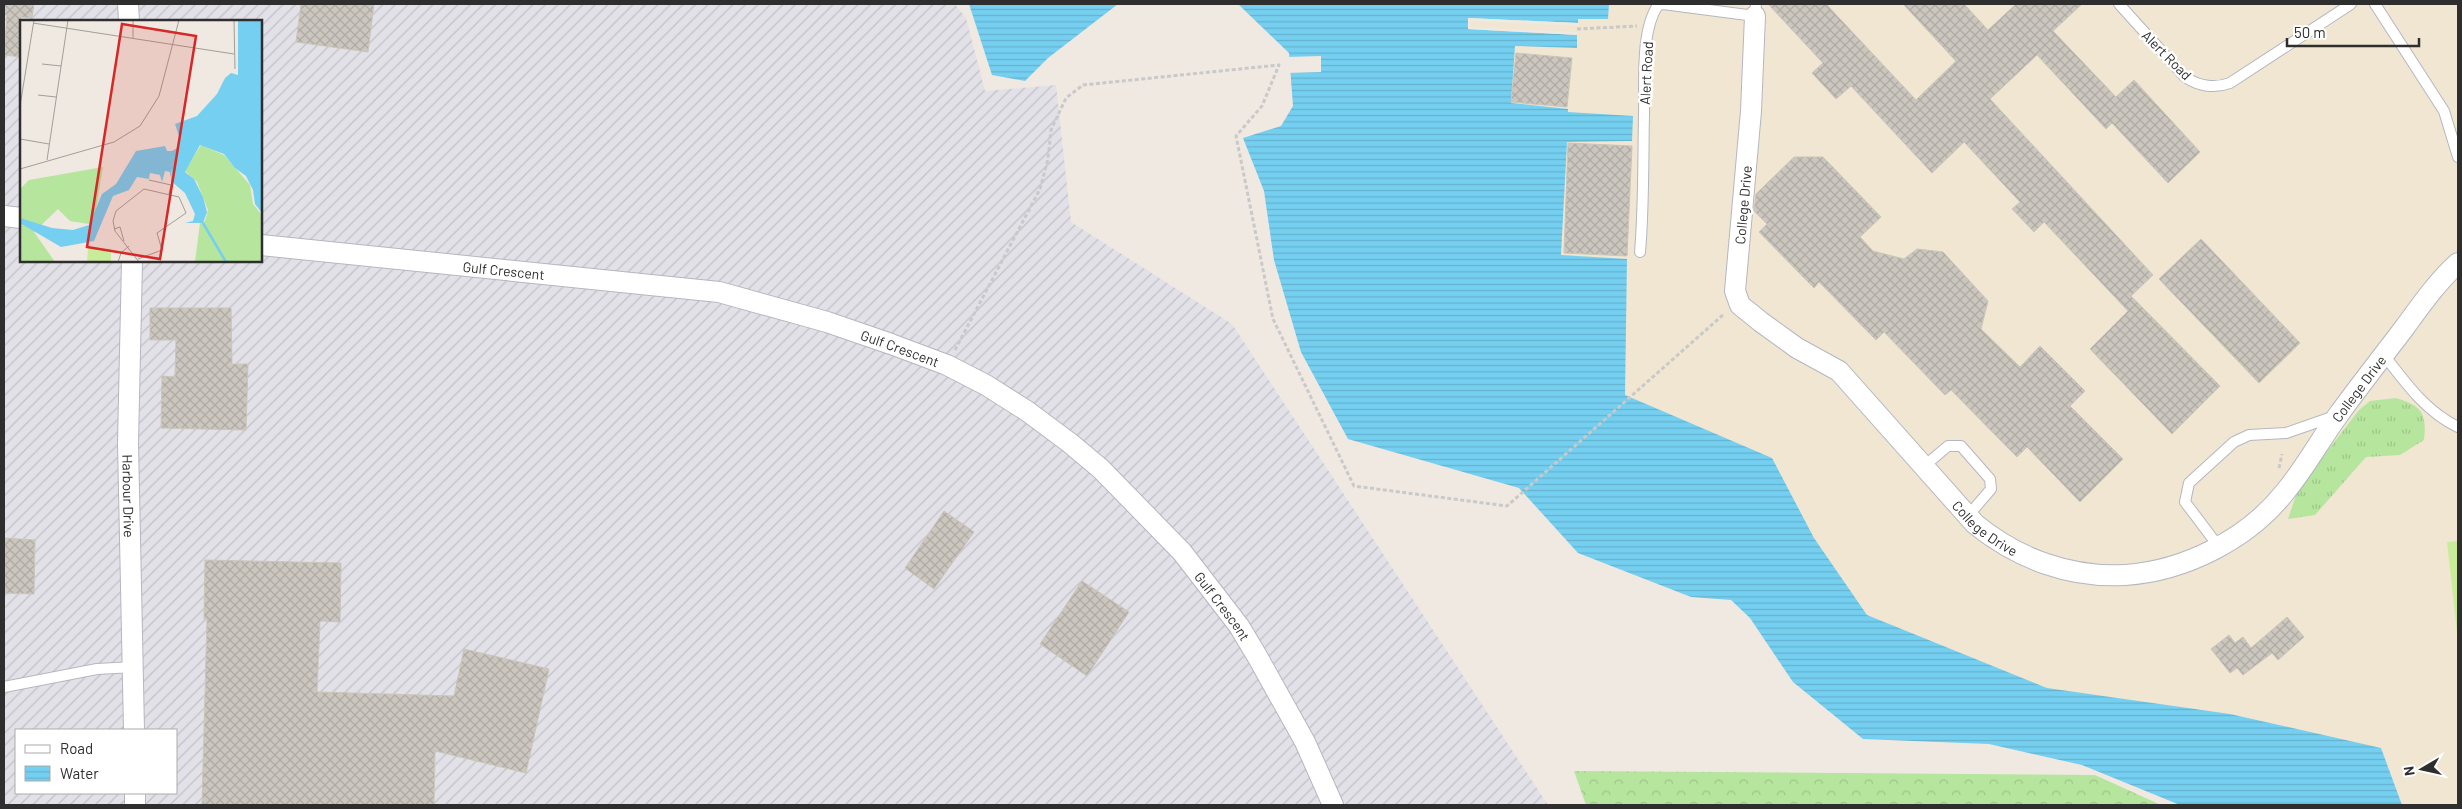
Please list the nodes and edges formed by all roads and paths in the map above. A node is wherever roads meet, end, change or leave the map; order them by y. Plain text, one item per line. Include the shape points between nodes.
1 (128, 4) edge
2 (1656, 4) edge
3 (2119, 4) edge
4 (2351, 4) edge
5 (2375, 4) edge
6 (1755, 10) edge
7 (129, 20) edge
8 (1650, 25) junction
9 (1577, 30) dead end
10 (2458, 156) edge
11 (4, 216) edge
12 (20, 218) edge
13 (262, 245) edge
14 (1640, 252) dead end
15 (132, 262) edge
16 (2458, 264) edge
17 (2384, 354) junction
18 (947, 366) junction
19 (1665, 367) dead end
20 (2338, 415) junction
21 (2458, 427) edge
22 (1922, 467) junction
23 (1967, 517) junction
24 (2219, 546) junction
25 (134, 667) junction
26 (4, 687) edge
27 (134, 729) edge
28 (1334, 805) edge

1 - 7 street
2 - 6 lane, Alert Road
2 - 8 lane, Alert Road
3 - 4 lane, Alert Road via 2184,76 2197,83 2215,86 2230,83
5 - 10 lane via 2444,111
6 - 22 street, College Drive via 1737,298 1772,331 1838,370
8 - 9 path
8 - 14 lane, Alert Road via 1645,62
11 - 12 street
13 - 18 street, Gulf Crescent via 719,292 827,322
15 - 25 street, Harbour Drive via 128,443
16 - 17 street, College Drive via 2419,307
17 - 20 street, College Drive
17 - 21 lane via 2405,383 2440,419
18 - 19 path via 1040,189 1051,130 1066,98 1083,85 1279,64 1262,106 1236,136 1273,319 1354,486 1507,506
18 - 28 street, Gulf Crescent via 1027,411 1070,443 1101,469 1182,552 1252,648 1301,735
20 - 24 street, College Drive via 2285,493 2250,527
20 - 24 lane via 2286,433 2249,435 2234,442 2190,483 2185,502
22 - 23 street, College Drive
22 - 23 lane via 1948,446 1961,446 1990,479 1991,490
23 - 24 street, College Drive via 2018,553 2047,565 2078,572 2118,575 2156,571
25 - 26 lane via 97,669
25 - 27 street, Harbour Drive

